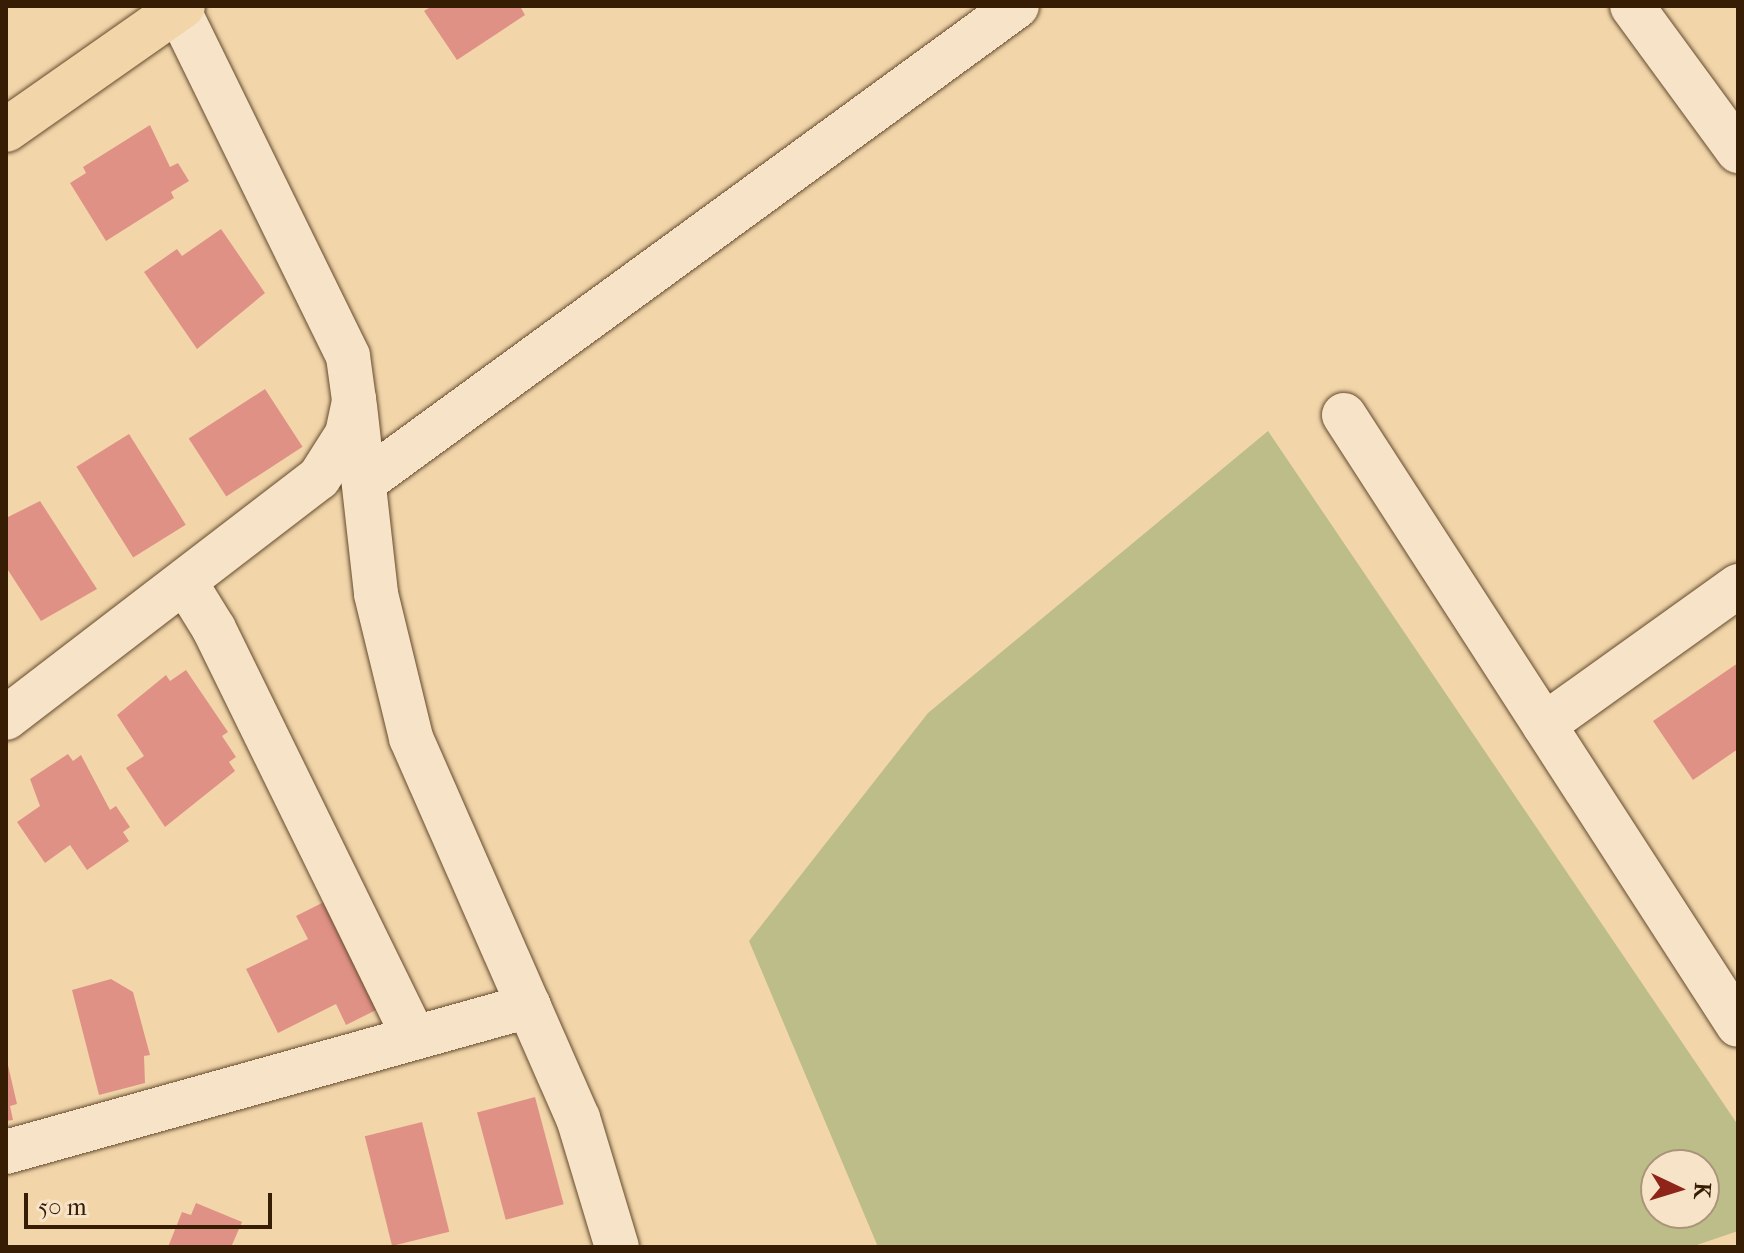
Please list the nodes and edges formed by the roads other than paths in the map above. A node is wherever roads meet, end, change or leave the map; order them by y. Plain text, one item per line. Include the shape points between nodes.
1 (1017, 6) edge
2 (1632, 6) edge
3 (180, 8) edge
4 (6, 130) edge
5 (1738, 151) edge
6 (354, 400) junction
7 (1344, 415) dead end
8 (364, 482) junction
9 (185, 582) junction
10 (1738, 586) edge
11 (6, 718) edge
12 (1544, 725) junction
13 (529, 1006) junction
14 (1738, 1025) edge
15 (414, 1038) junction
16 (6, 1152) edge
17 (617, 1247) edge

1 - 8 street
2 - 5 street
3 - 4 main road
3 - 6 street via 348,356
6 - 8 street
6 - 9 street via 347,434 319,478
7 - 12 street
8 - 13 street via 376,594 411,738
9 - 11 street
9 - 15 street via 214,629
10 - 12 street
12 - 14 street
13 - 15 street
13 - 17 street via 578,1118
15 - 16 street

